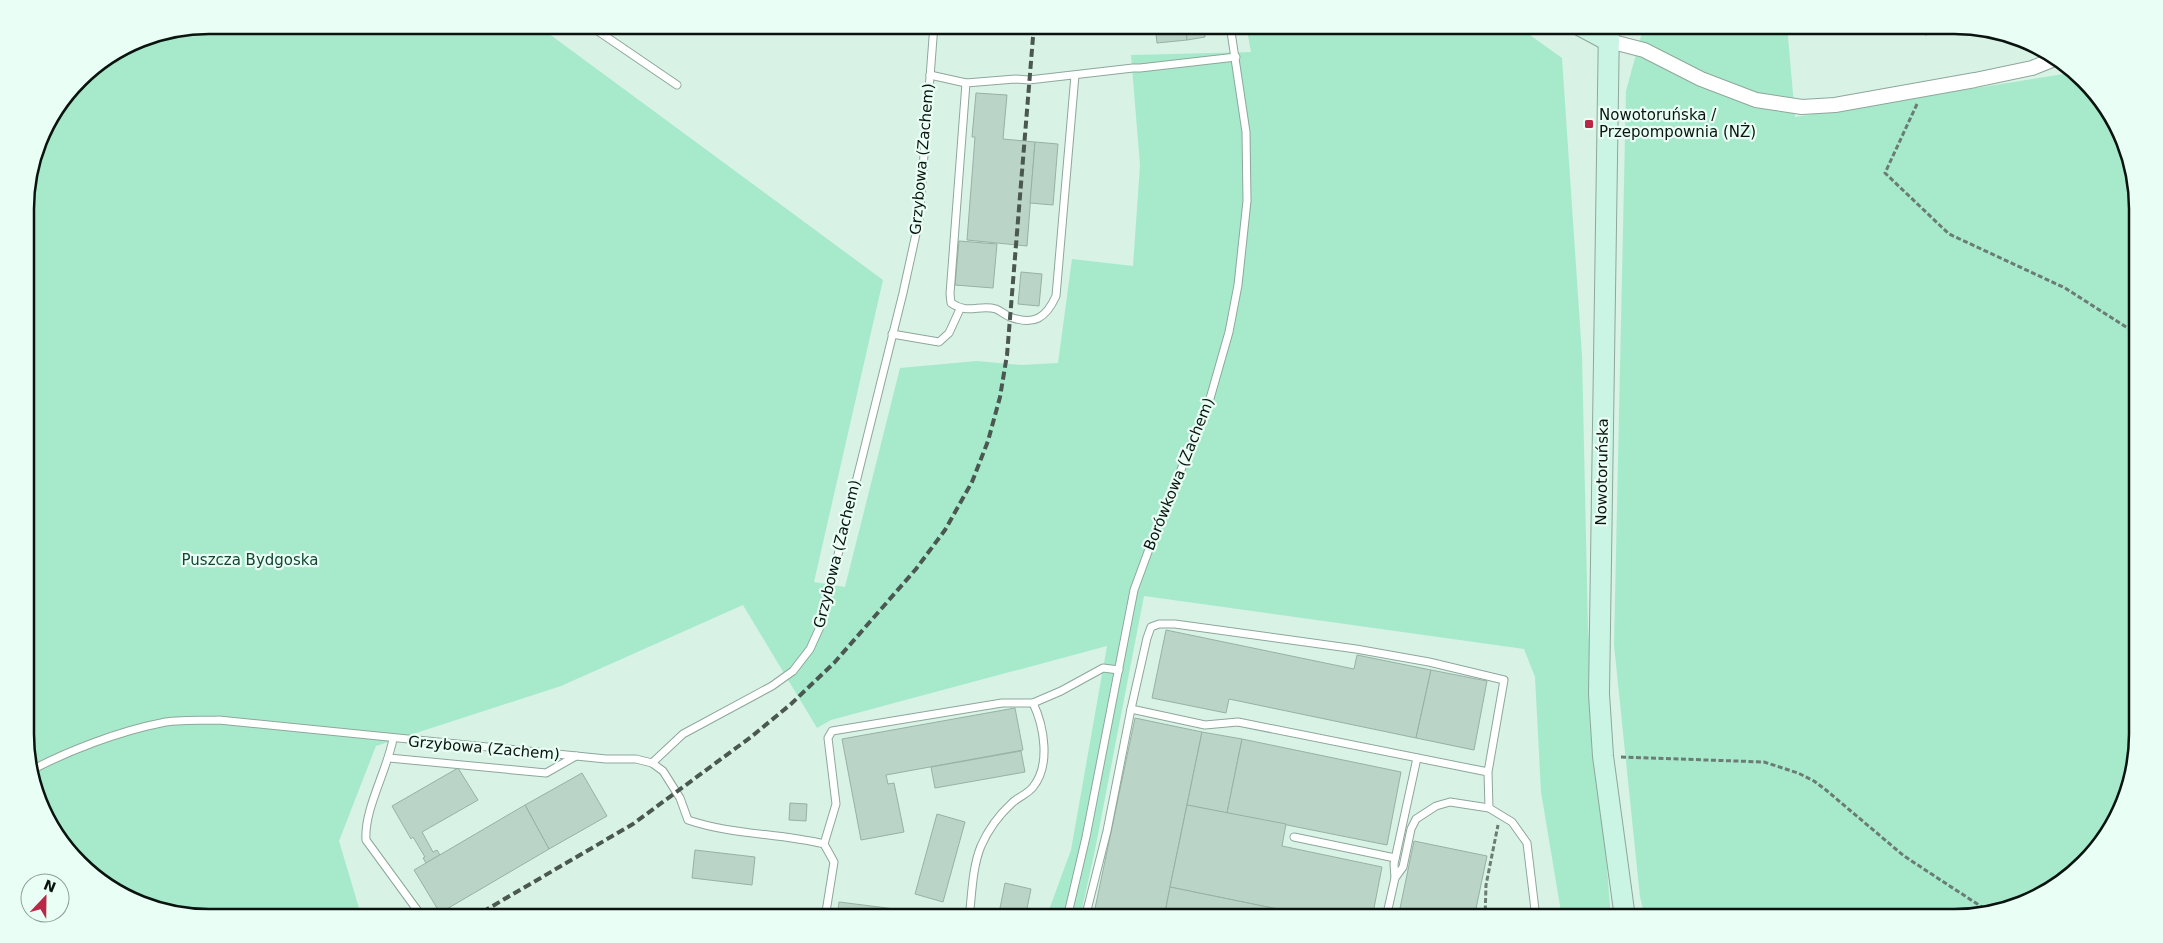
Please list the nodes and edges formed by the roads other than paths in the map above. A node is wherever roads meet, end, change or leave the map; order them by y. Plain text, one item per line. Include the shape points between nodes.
1 (602, 34) edge
2 (933, 34) edge
3 (1232, 34) edge
4 (1609, 34) edge
5 (1611, 34) edge
6 (1236, 57) junction
7 (2048, 61) edge
8 (1075, 75) junction
9 (930, 76) junction
10 (966, 83) junction
11 (677, 85) dead end
12 (960, 309) junction
13 (892, 334) junction
14 (1119, 670) junction
15 (1034, 703) junction
16 (1131, 709) junction
17 (393, 739) junction
18 (576, 756) junction
19 (389, 758) junction
20 (1417, 758) junction
21 (652, 762) junction
22 (37, 767) edge
23 (1488, 772) junction
24 (1489, 808) junction
25 (1294, 838) dead end
26 (824, 844) junction
27 (1395, 858) junction
28 (1395, 878) junction
29 (416, 909) edge
30 (826, 909) edge
31 (970, 909) edge
32 (1069, 909) edge
33 (1088, 909) edge
34 (1388, 909) edge
35 (1535, 909) edge
36 (1624, 909) edge

1 - 11 lane
2 - 9 lane, Grzybowa (Zachem)
3 - 6 lane, Borówkowa (Zachem)
4 - 36 main road, Nowotoruńska via 1599,694 1603,756
5 - 7 street via 1724,89 1786,106 1835,105 2032,68
6 - 8 lane
6 - 14 lane, Borówkowa (Zachem) via 1246,132 1247,201 1238,285 1227,340 1209,402 1134,590
8 - 10 lane
8 - 12 lane via 1056,296 1050,309 1042,318 1030,320 1010,317 996,309
9 - 10 lane
9 - 13 lane, Grzybowa (Zachem) via 919,220
10 - 12 lane via 950,294 951,303
12 - 13 lane via 949,333 939,342
13 - 21 lane, Grzybowa (Zachem) via 820,627 810,649 793,671 683,734
14 - 15 lane via 1103,668
14 - 32 lane, Borówkowa (Zachem)
15 - 26 lane via 1002,702 832,731 828,738 836,804
15 - 31 lane via 1043,740 1040,778 996,821 981,847
16 - 20 lane via 1204,725 1238,722
16 - 23 lane via 1147,638 1151,627 1159,624 1420,660 1504,680
16 - 33 lane
17 - 18 lane, Grzybowa (Zachem)
17 - 19 lane
17 - 22 lane, Grzybowa (Zachem) via 219,720 162,722 104,740
18 - 19 lane via 546,773
18 - 21 lane, Grzybowa (Zachem)
19 - 29 lane via 365,826 366,840
20 - 23 lane
20 - 27 lane
21 - 26 lane via 663,771 680,798 688,820 708,827 796,837
23 - 24 lane
24 - 28 lane via 1450,802 1423,812 1411,829 1403,867
24 - 35 lane via 1512,822 1527,843
25 - 27 lane
26 - 30 lane via 834,862
27 - 28 lane
28 - 34 lane

